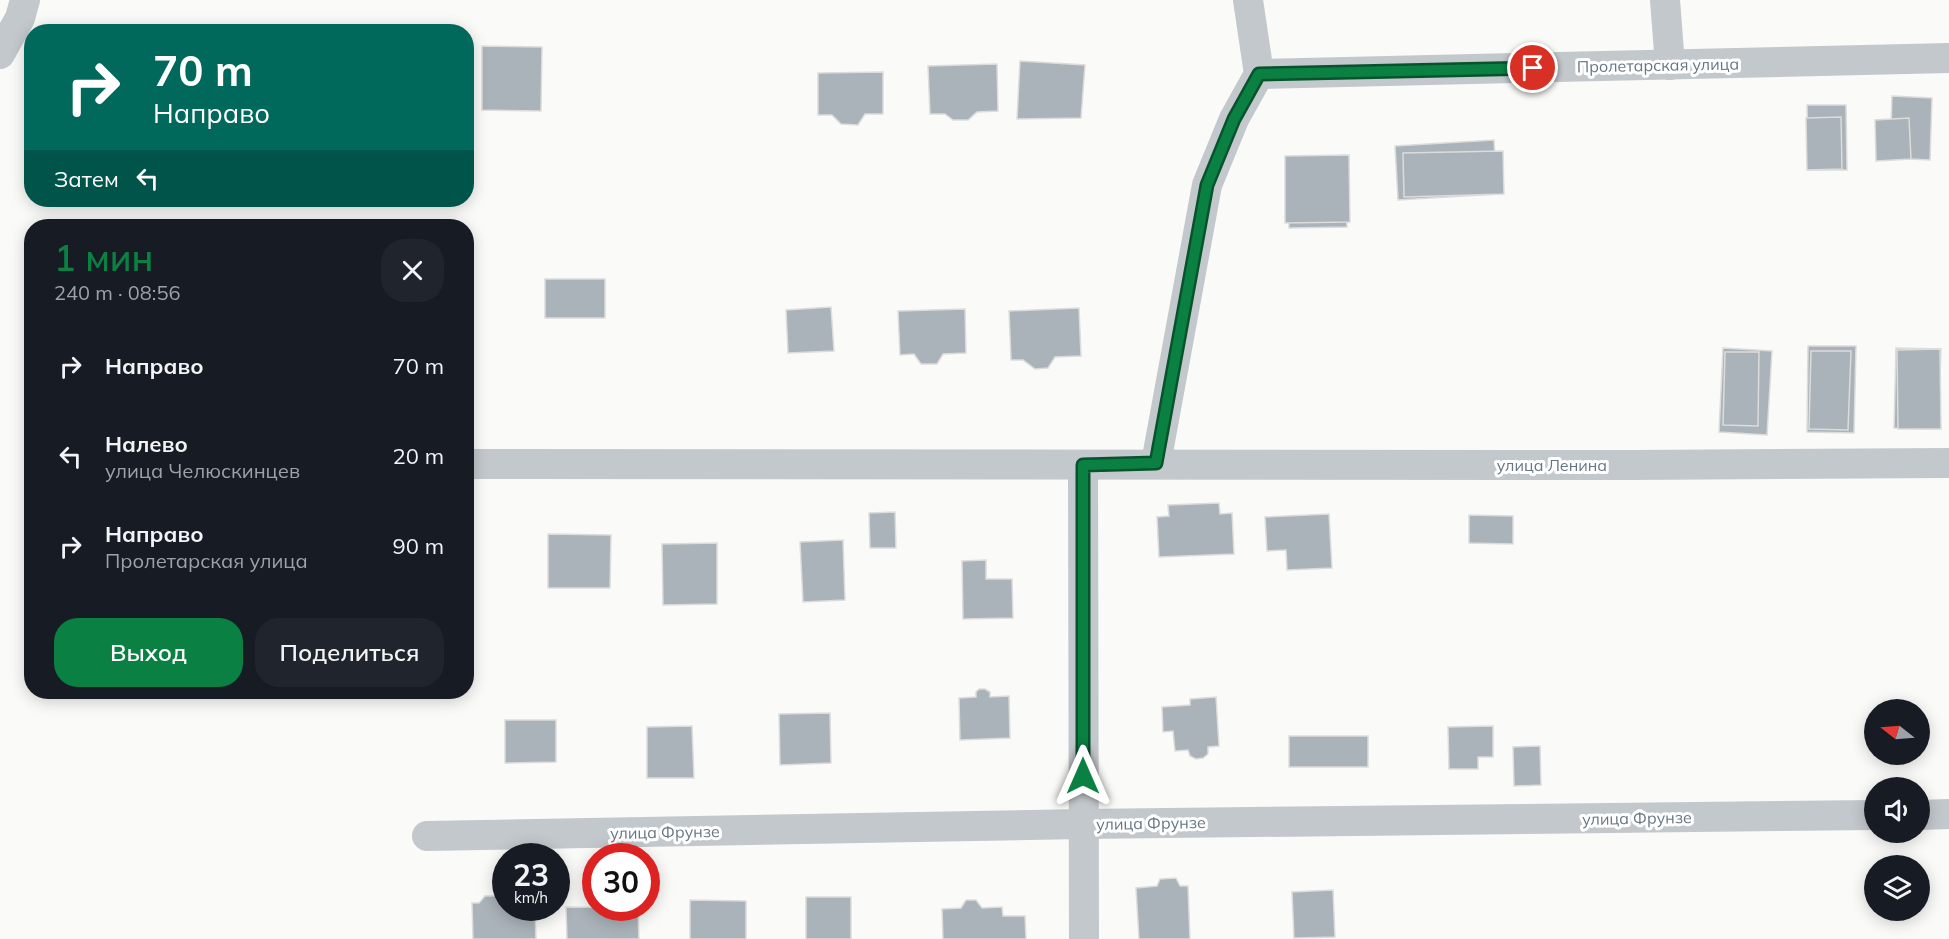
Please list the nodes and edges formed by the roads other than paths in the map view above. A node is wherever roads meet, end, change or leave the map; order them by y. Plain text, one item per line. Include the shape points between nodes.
1 (25, 0) edge
2 (1248, 0) edge
3 (1665, 0) edge
4 (0, 54) edge
5 (1949, 58) edge
6 (1670, 65) junction
7 (1259, 74) junction
8 (1156, 463) junction
9 (1949, 463) edge
10 (474, 464) edge
11 (1083, 465) junction
12 (1949, 814) edge
13 (1864, 815) edge
14 (1930, 815) edge
15 (1083, 824) junction
16 (427, 836) dead end
17 (1084, 939) edge

1 - 4 street via 20,18
2 - 7 street
3 - 6 street
5 - 6 street, Пролетарская улица
6 - 7 street, Пролетарская улица
7 - 8 street via 1234,119 1207,185
8 - 9 street, улица Ленина
8 - 11 street, улица Ленина
10 - 11 street, улица Ленина
11 - 15 street
12 - 14 street
13 - 15 street, улица Фрунзе
15 - 16 street, улица Фрунзе
15 - 17 street

